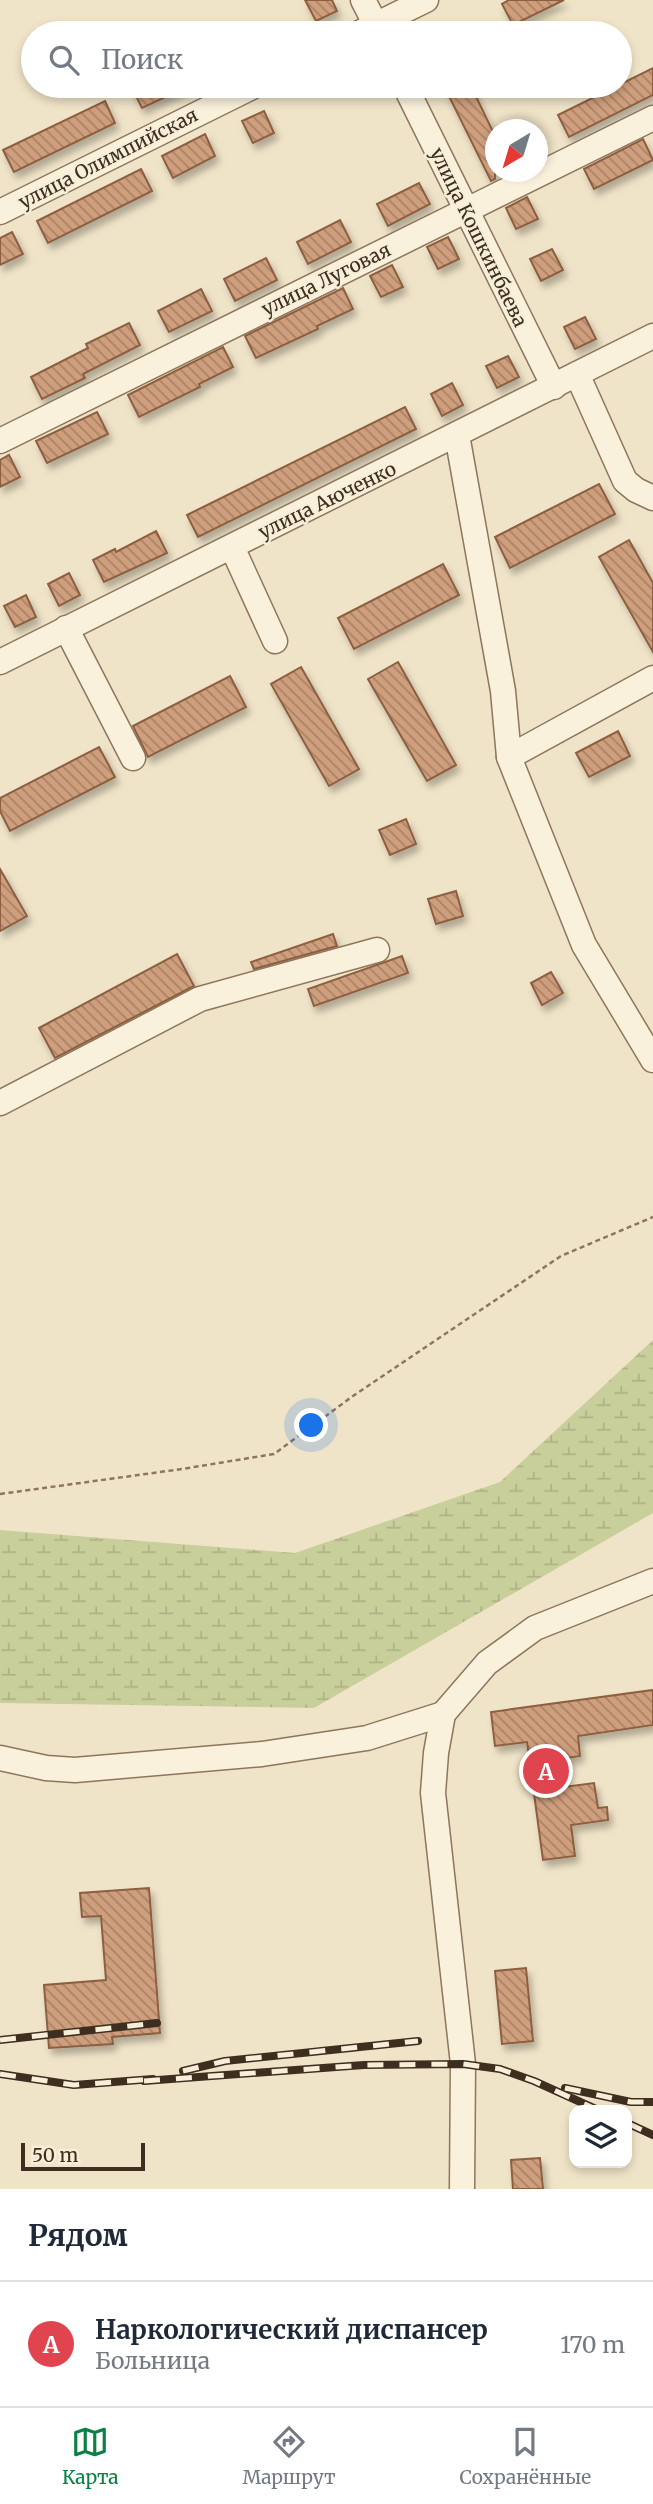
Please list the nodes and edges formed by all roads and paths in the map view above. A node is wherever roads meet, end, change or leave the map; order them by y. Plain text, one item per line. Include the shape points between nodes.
1 (363, 0) edge
2 (426, 0) edge
3 (369, 21) edge
4 (388, 21) edge
5 (230, 98) edge
6 (411, 98) edge
7 (653, 117) edge
8 (465, 210) junction
9 (0, 212) edge
10 (653, 336) edge
11 (577, 374) junction
12 (554, 387) junction
13 (457, 435) junction
14 (0, 441) edge
15 (653, 498) edge
16 (232, 547) junction
17 (66, 628) junction
18 (275, 641) dead end
19 (0, 662) edge
20 (653, 678) edge
21 (509, 757) junction
22 (133, 758) dead end
23 (377, 950) dead end
24 (653, 1060) edge
25 (0, 1103) edge
26 (653, 1217) edge
27 (0, 1494) edge
28 (653, 1581) edge
29 (443, 1714) junction
30 (0, 1758) edge
31 (462, 2189) edge

1 - 3 street
2 - 4 street
5 - 9 street, улица Олимпийская
6 - 8 street, улица Кошкинбаева
7 - 8 street, улица Луговая
8 - 12 street, улица Кошкинбаева
8 - 14 street, улица Луговая
10 - 11 street, улица Аюченко
11 - 12 street, улица Аюченко
11 - 15 street via 625,481
12 - 13 street, улица Аюченко
13 - 16 street, улица Аюченко
13 - 21 street via 503,691
16 - 17 street, улица Аюченко
16 - 18 street
17 - 19 street, улица Аюченко
17 - 22 street
20 - 21 street
21 - 24 street via 584,945
23 - 25 street via 200,999
26 - 27 path via 561,1256 274,1454
28 - 29 street via 535,1628 487,1663
29 - 30 street via 367,1738 262,1754 75,1770
29 - 31 street via 433,1793 463,2064

